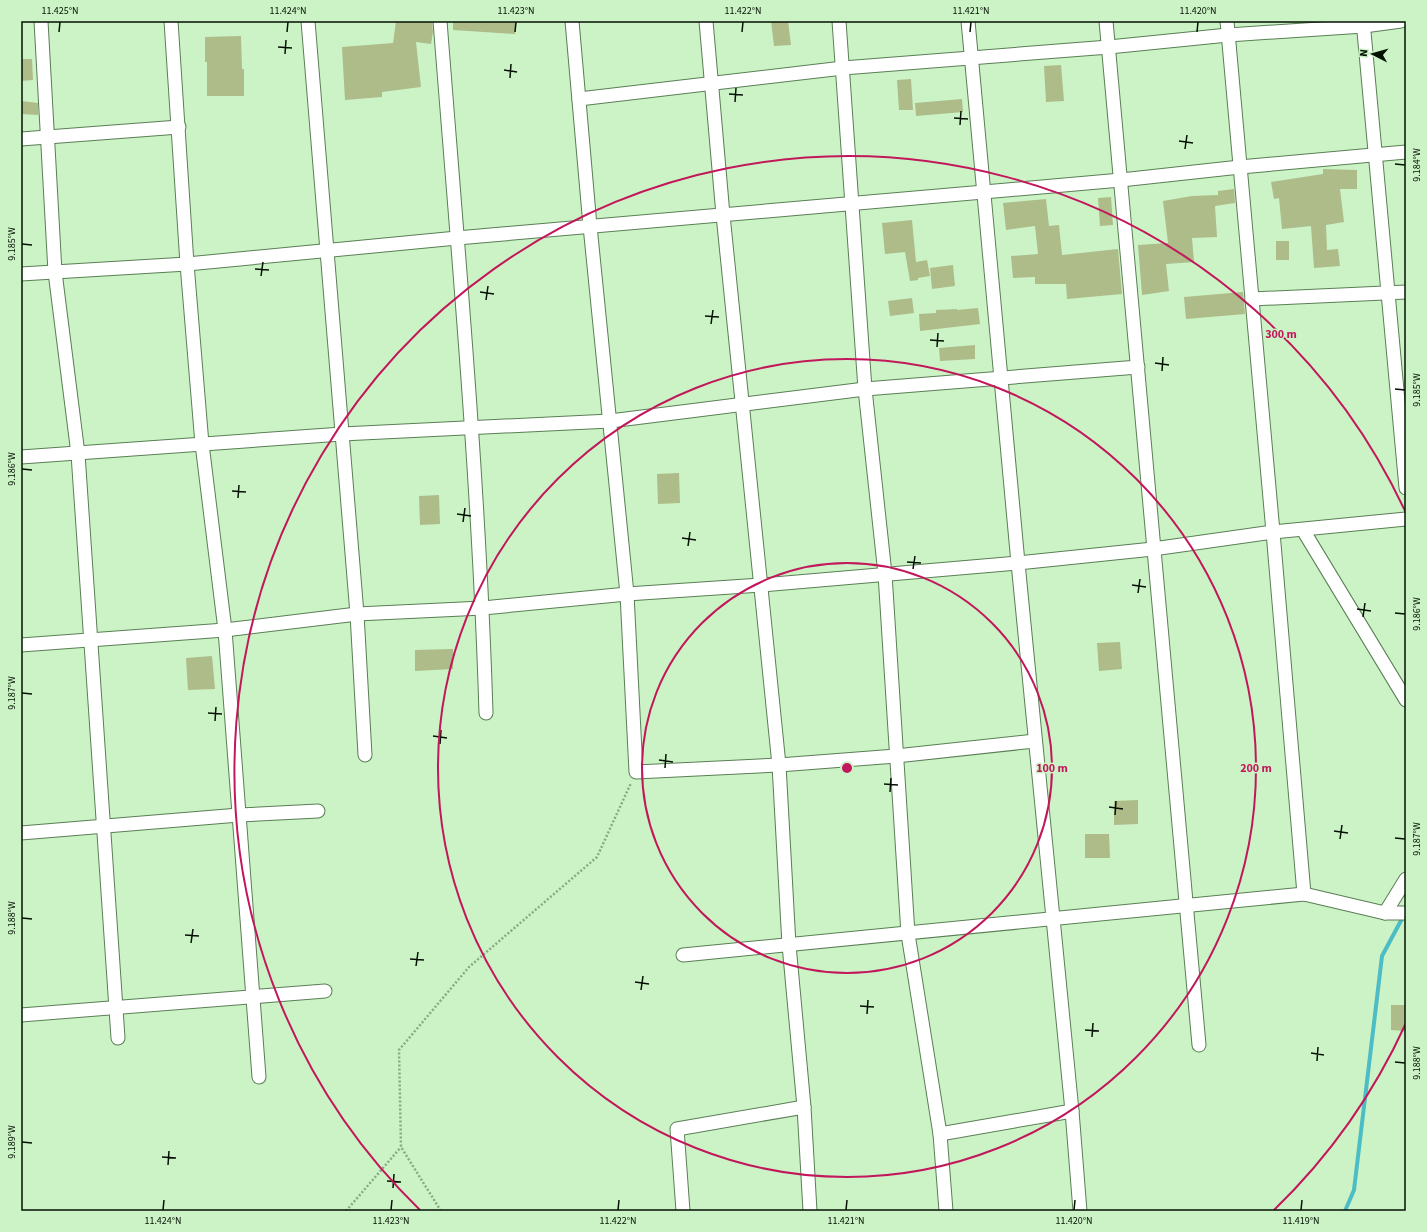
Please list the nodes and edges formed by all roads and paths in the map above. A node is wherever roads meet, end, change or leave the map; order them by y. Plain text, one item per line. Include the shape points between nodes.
1 (41, 21) edge
2 (171, 21) edge
3 (308, 21) edge
4 (440, 21) edge
5 (572, 21) edge
6 (706, 21) edge
7 (839, 21) edge
8 (968, 21) edge
9 (1106, 21) edge
10 (1227, 21) edge
11 (1400, 21) edge
12 (1364, 23) edge
13 (1228, 36) junction
14 (1109, 47) junction
15 (971, 57) junction
16 (843, 68) junction
17 (712, 83) junction
18 (579, 99) junction
19 (179, 127) junction
20 (47, 137) junction
21 (21, 139) edge
22 (1406, 152) edge
23 (1376, 155) junction
24 (1240, 166) junction
25 (1121, 180) junction
26 (984, 192) junction
27 (852, 204) junction
28 (723, 215) junction
29 (590, 226) junction
30 (457, 238) junction
31 (328, 250) junction
32 (187, 264) junction
33 (55, 272) junction
34 (21, 274) edge
35 (1406, 292) edge
36 (1388, 294) junction
37 (1252, 299) junction
38 (1138, 367) junction
39 (1001, 378) junction
40 (865, 389) junction
41 (742, 404) junction
42 (610, 421) junction
43 (471, 428) junction
44 (342, 434) junction
45 (202, 444) junction
46 (78, 454) junction
47 (21, 457) edge
48 (1406, 488) edge
49 (1406, 519) edge
50 (1303, 530) junction
51 (1273, 532) junction
52 (1153, 549) junction
53 (1018, 563) junction
54 (885, 574) junction
55 (761, 585) junction
56 (627, 594) junction
57 (483, 608) junction
58 (357, 614) junction
59 (225, 630) junction
60 (92, 639) junction
61 (21, 645) edge
62 (1406, 700) edge
63 (486, 713) dead end
64 (1035, 741) junction
65 (365, 755) dead end
66 (896, 756) junction
67 (779, 765) junction
68 (636, 772) junction
69 (318, 811) dead end
70 (239, 815) junction
71 (104, 826) junction
72 (21, 833) edge
73 (1406, 879) edge
74 (1304, 894) junction
75 (1186, 905) junction
76 (1385, 913) junction
77 (1406, 913) edge
78 (1054, 918) junction
79 (908, 934) junction
80 (789, 945) junction
81 (683, 955) dead end
82 (325, 991) dead end
83 (252, 996) junction
84 (116, 1007) junction
85 (21, 1015) edge
86 (118, 1038) dead end
87 (1199, 1045) dead end
88 (259, 1077) dead end
89 (804, 1107) junction
90 (1072, 1111) junction
91 (940, 1134) junction
92 (401, 1147) junction
93 (346, 1211) edge
94 (441, 1211) edge
95 (683, 1211) edge
96 (810, 1211) edge
97 (946, 1211) edge
98 (1080, 1211) edge

1 - 20 street
2 - 19 street
3 - 31 street
4 - 30 street
5 - 18 street
6 - 17 street
7 - 16 street
8 - 15 street
9 - 14 street
10 - 13 street
11 - 12 street
12 - 13 street
12 - 23 street
13 - 14 street
13 - 24 street
14 - 15 street
14 - 25 street
15 - 16 street
15 - 26 street
16 - 17 street
16 - 27 street
17 - 18 street
17 - 28 street
18 - 29 street
19 - 20 street
19 - 32 street
20 - 21 street
20 - 33 street
22 - 23 street
23 - 24 street
23 - 36 street
24 - 25 street
24 - 37 street
25 - 26 street
25 - 38 street
26 - 27 street
26 - 39 street
27 - 28 street
27 - 40 street
28 - 29 street
28 - 41 street
29 - 30 street
29 - 42 street
30 - 31 street
30 - 43 street
31 - 32 street
31 - 44 street
32 - 33 street
32 - 45 street
33 - 34 street
33 - 46 street
35 - 36 street
36 - 37 street
36 - 48 street
37 - 51 street
38 - 39 street
38 - 52 street
39 - 40 street
39 - 53 street
40 - 41 street
40 - 54 street
41 - 42 street
41 - 55 street
42 - 43 street
42 - 56 street
43 - 44 street
43 - 57 street
44 - 45 street
44 - 58 street
45 - 46 street
45 - 59 street
46 - 47 street
46 - 60 street
49 - 50 street
50 - 51 street
50 - 62 street
51 - 52 street
51 - 74 street
52 - 53 street
52 - 75 street
53 - 54 street
53 - 64 street
54 - 55 street
54 - 66 street
55 - 56 street
55 - 67 street
56 - 57 street
56 - 68 street
57 - 58 street
57 - 63 street
58 - 59 street
58 - 65 street
59 - 60 street
59 - 70 street
60 - 61 street
60 - 71 street
64 - 66 street
64 - 78 street
66 - 67 street
66 - 79 street
67 - 68 street
67 - 80 street
68 - 92 path via 596,857 469,967 399,1050
69 - 70 street
70 - 71 street
70 - 83 street
71 - 72 street
71 - 84 street
73 - 76 street
74 - 75 street
74 - 76 street
75 - 78 street
75 - 87 street
76 - 77 street
78 - 79 street
78 - 90 street
79 - 80 street
79 - 91 street
80 - 81 street
80 - 89 street
82 - 83 street
83 - 84 street
83 - 88 street
84 - 85 street
84 - 86 street
89 - 95 street via 677,1129
89 - 96 street
90 - 91 street
90 - 98 street
91 - 97 street
92 - 93 path
92 - 94 path

